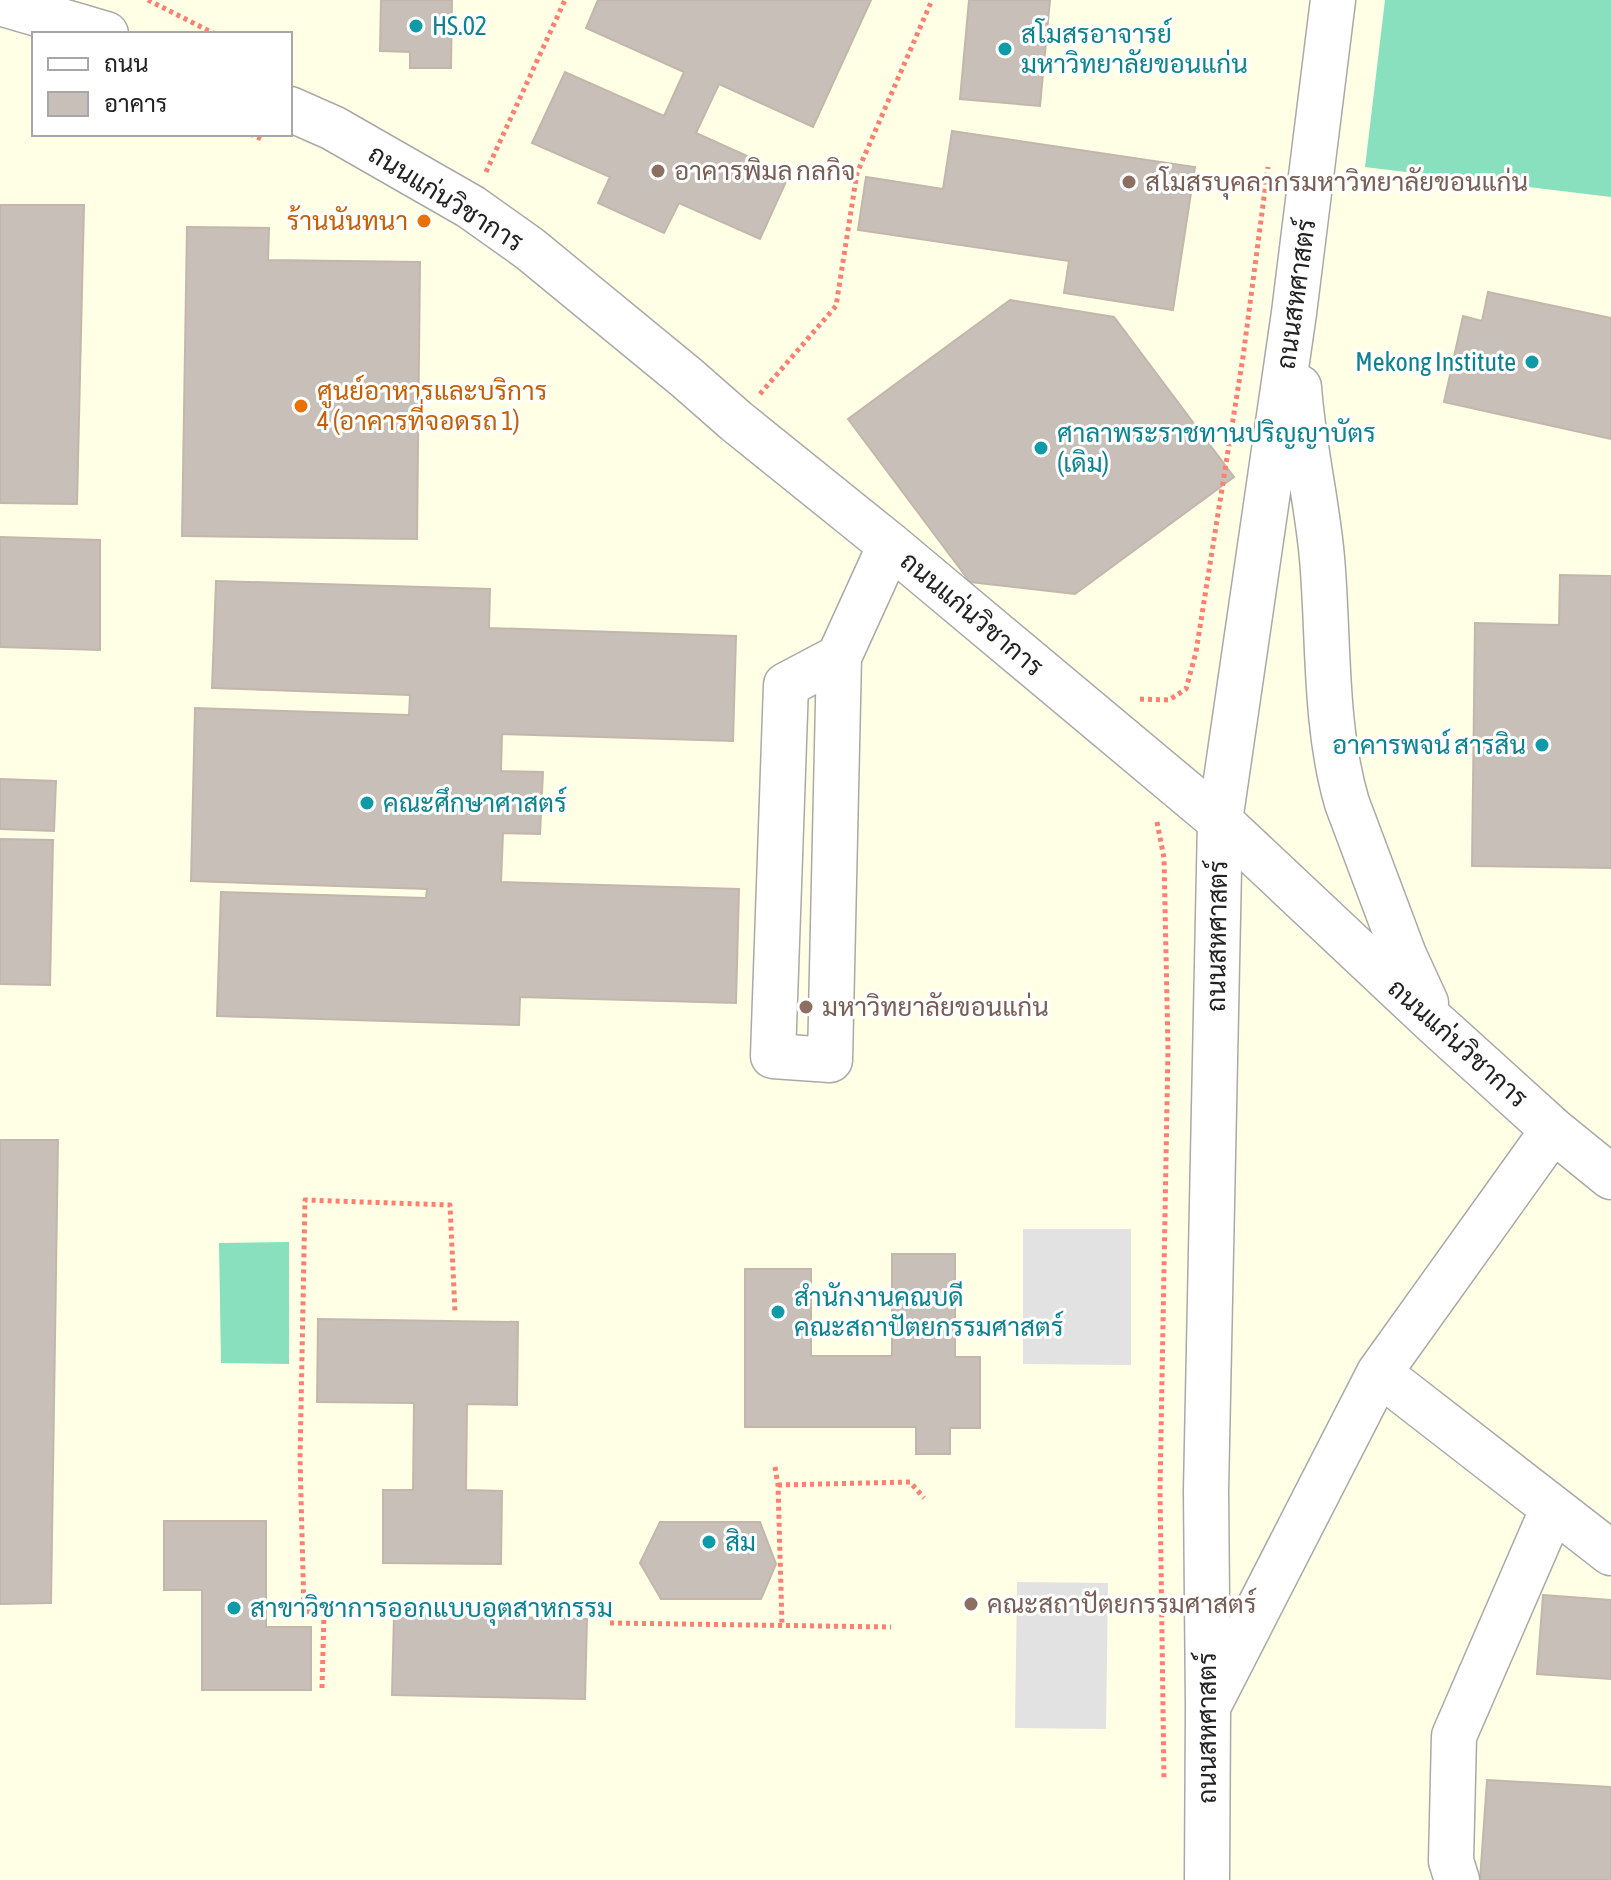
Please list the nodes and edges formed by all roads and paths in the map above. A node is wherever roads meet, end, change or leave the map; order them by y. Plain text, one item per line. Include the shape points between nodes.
1 (148, 0) edge
2 (932, 0) edge
3 (1333, 0) edge
4 (0, 3) edge
5 (99, 32) edge
6 (211, 32) edge
7 (292, 110) edge
8 (1270, 154) dead end
9 (472, 165) dead end
10 (486, 172) dead end
11 (1294, 313) junction
12 (736, 421) junction
13 (890, 545) junction
14 (839, 657) junction
15 (1132, 696) dead end
16 (1151, 813) dead end
17 (1220, 821) junction
18 (1436, 1024) junction
19 (1553, 1130) junction
20 (1611, 1177) edge
21 (455, 1312) dead end
22 (1379, 1373) junction
23 (775, 1467) dead end
24 (778, 1485) junction
25 (924, 1498) dead end
26 (1553, 1508) junction
27 (1611, 1553) edge
28 (610, 1623) dead end
29 (782, 1625) junction
30 (891, 1627) dead end
31 (322, 1688) dead end
32 (1208, 1707) junction
33 (1164, 1787) dead end
34 (1207, 1880) edge
35 (1457, 1880) edge

1 - 6 path
2 - 12 path via 857,173 836,306
3 - 11 street, ถนนสหศาสตร์
4 - 5 street
7 - 12 street, ถนนแก่นวิชาการ via 471,207 530,249
8 - 15 path via 1196,652 1186,689 1169,700
9 - 10 path
11 - 17 street, ถนนสหศาสตร์
11 - 18 street via 1319,525 1339,778 1404,955
12 - 13 street, ถนนแก่นวิชาการ
13 - 14 street
13 - 17 street, ถนนแก่นวิชาการ
14 - 14 street via 830,1060 773,1056 786,685
16 - 33 path via 1164,858 1168,1049 1160,1490
17 - 18 street, ถนนแก่นวิชาการ
17 - 32 street, ถนนสหศาสตร์ via 1206,1475
18 - 19 street, ถนนแก่นวิชาการ
19 - 20 street, ถนนแก่นวิชาการ
19 - 22 street
21 - 31 path via 450,1205 305,1200 300,1459 304,1611 324,1614
22 - 26 street
22 - 32 street
23 - 24 path
24 - 25 path via 910,1482
24 - 29 path
26 - 27 street
26 - 35 street via 1454,1736 1451,1861
28 - 29 path
29 - 30 path
32 - 34 street, ถนนสหศาสตร์

